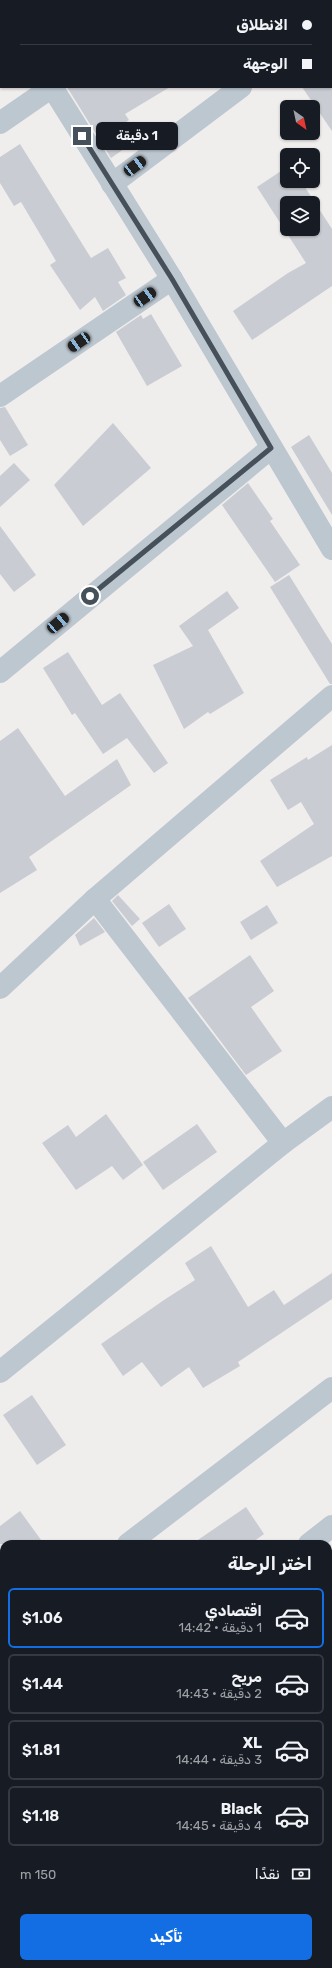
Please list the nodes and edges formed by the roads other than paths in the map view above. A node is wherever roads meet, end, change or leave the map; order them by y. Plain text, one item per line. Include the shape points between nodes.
1 (51, 88) edge
2 (53, 88) edge
3 (240, 88) edge
4 (0, 123) edge
5 (112, 184) junction
6 (172, 279) junction
7 (0, 396) edge
8 (271, 448) junction
9 (332, 549) edge
10 (0, 672) edge
11 (332, 696) edge
12 (95, 899) junction
13 (0, 988) edge
14 (332, 1107) edge
15 (283, 1143) junction
16 (0, 1372) edge
17 (332, 1388) edge
18 (332, 1526) edge
19 (133, 1540) edge
20 (314, 1540) edge

1 - 4 street
2 - 5 street
3 - 5 street
5 - 6 street
6 - 7 street
6 - 8 street
8 - 9 street
8 - 10 street
11 - 12 street
12 - 13 street
12 - 15 street
14 - 15 street
15 - 16 street
17 - 19 street
18 - 20 street

